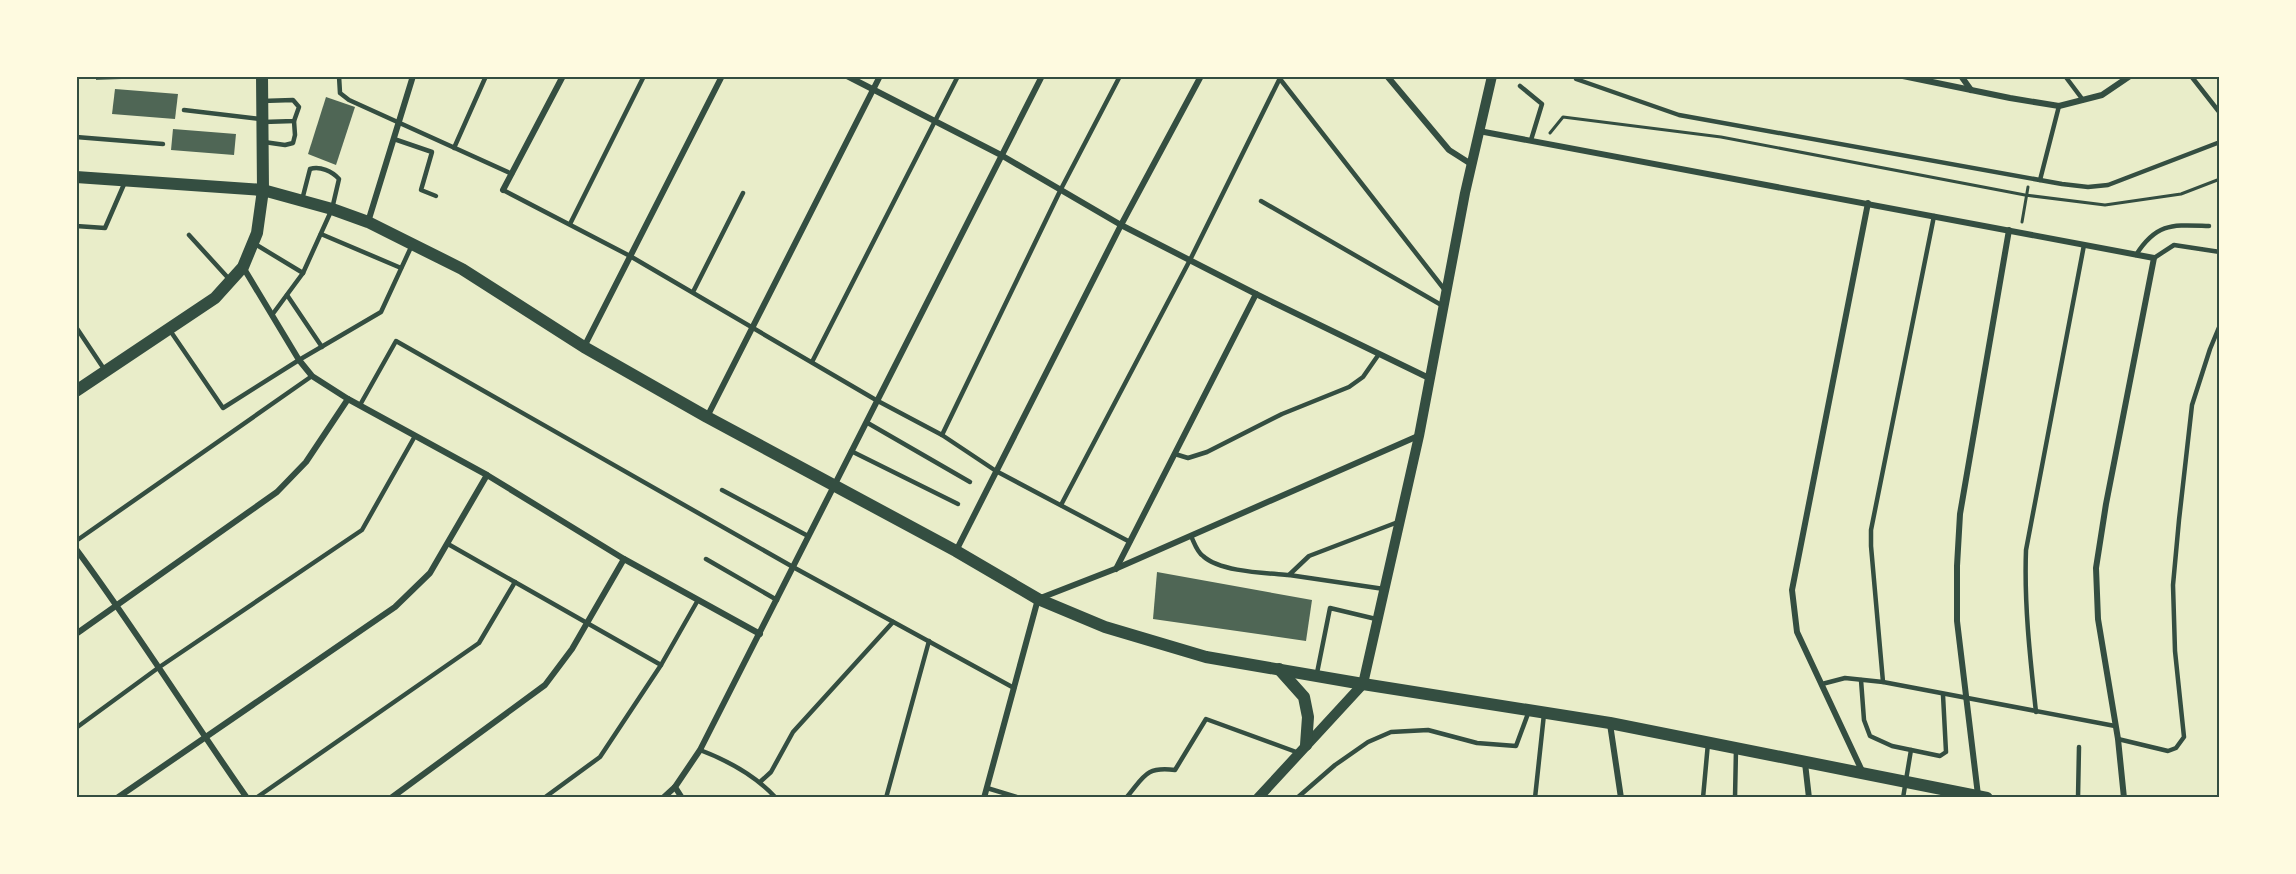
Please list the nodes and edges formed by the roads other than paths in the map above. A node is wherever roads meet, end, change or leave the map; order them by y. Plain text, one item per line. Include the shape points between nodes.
1 (262, 76) edge
2 (339, 76) edge
3 (413, 76) edge
4 (486, 76) edge
5 (563, 76) edge
6 (644, 76) edge
7 (722, 76) edge
8 (847, 76) edge
9 (880, 76) edge
10 (958, 76) edge
11 (1042, 76) edge
12 (1119, 76) edge
13 (1201, 76) edge
14 (1387, 76) edge
15 (1492, 76) edge
16 (1576, 76) edge
17 (1903, 76) edge
18 (1961, 76) edge
19 (2065, 76) edge
20 (2130, 76) edge
21 (2191, 76) edge
22 (1280, 78) edge
23 (1520, 86) dead end
24 (873, 89) junction
25 (1971, 90) junction
26 (2083, 100) junction
27 (262, 101) junction
28 (2059, 106) junction
29 (184, 110) dead end
30 (2220, 113) edge
31 (263, 120) junction
32 (935, 120) junction
33 (294, 121) junction
34 (399, 123) junction
35 (1479, 130) junction
36 (76, 137) edge
37 (394, 139) junction
38 (1531, 140) junction
39 (263, 142) junction
40 (2220, 142) edge
41 (163, 144) dead end
42 (454, 148) junction
43 (1001, 155) junction
44 (1471, 164) junction
45 (512, 174) junction
46 (76, 177) edge
47 (127, 179) junction
48 (2040, 180) junction
49 (1060, 189) junction
50 (263, 190) junction
51 (503, 190) joint
52 (743, 193) dead end
53 (436, 196) dead end
54 (302, 200) junction
55 (1261, 201) dead end
56 (1868, 203) junction
57 (332, 209) junction
58 (1934, 216) junction
59 (368, 222) junction
60 (570, 224) junction
61 (1121, 225) junction
62 (76, 226) edge
63 (2209, 226) dead end
64 (2009, 230) junction
65 (189, 234) dead end
66 (321, 234) junction
67 (253, 243) junction
68 (412, 243) junction
69 (2084, 245) junction
70 (2220, 252) edge
71 (2136, 255) junction
72 (630, 256) junction
73 (2154, 258) junction
74 (1190, 260) junction
75 (243, 267) junction
76 (401, 268) junction
77 (303, 273) junction
78 (230, 280) junction
79 (1446, 291) junction
80 (693, 292) junction
81 (1256, 294) junction
82 (287, 295) junction
83 (1443, 306) junction
84 (272, 315) junction
85 (2220, 325) edge
86 (76, 327) edge
87 (752, 327) junction
88 (169, 329) junction
89 (322, 347) junction
90 (584, 347) junction
91 (1379, 354) junction
92 (299, 360) junction
93 (812, 362) junction
94 (106, 371) junction
95 (312, 376) junction
96 (1431, 379) junction
97 (76, 391) edge
98 (348, 399) junction
99 (876, 400) junction
100 (360, 405) junction
101 (707, 417) junction
102 (866, 422) junction
103 (415, 435) junction
104 (942, 435) junction
105 (1419, 436) junction
106 (851, 451) junction
107 (1174, 454) junction
108 (996, 471) junction
109 (487, 475) junction
110 (970, 482) dead end
111 (833, 485) junction
112 (722, 490) dead end
113 (958, 504) dead end
114 (1061, 505) junction
115 (1400, 522) junction
116 (808, 536) junction
117 (1191, 536) junction
118 (76, 541) edge
119 (1130, 542) junction
120 (448, 544) junction
121 (76, 549) edge
122 (956, 550) junction
123 (624, 559) junction
124 (706, 559) dead end
125 (793, 567) junction
126 (1115, 569) junction
127 (1289, 575) junction
128 (515, 582) junction
129 (1384, 588) junction
130 (1038, 599) junction
131 (698, 600) junction
132 (777, 600) junction
133 (118, 606) junction
134 (1376, 620) junction
135 (587, 622) junction
136 (893, 622) junction
137 (76, 634) edge
138 (760, 634) junction
139 (929, 641) junction
140 (661, 665) junction
141 (158, 668) junction
142 (1279, 669) junction
143 (1316, 676) junction
144 (1861, 680) junction
145 (1883, 682) junction
146 (1363, 684) junction
147 (1822, 684) junction
148 (1014, 688) junction
149 (1943, 695) junction
150 (1967, 700) junction
151 (1529, 711) junction
152 (2036, 712) junction
153 (1544, 713) junction
154 (1610, 723) junction
155 (2115, 726) junction
156 (76, 728) edge
157 (204, 737) junction
158 (2118, 739) junction
159 (1708, 743) junction
160 (2079, 747) dead end
161 (1303, 749) junction
162 (1736, 749) junction
163 (700, 750) junction
164 (1911, 750) junction
165 (1805, 763) junction
166 (1863, 773) junction
167 (1905, 781) junction
168 (760, 782) junction
169 (675, 787) junction
170 (987, 788) junction
171 (1982, 796) edge
172 (117, 798) edge
173 (247, 798) edge
174 (256, 798) edge
175 (391, 798) edge
176 (544, 798) edge
177 (663, 798) edge
178 (682, 798) edge
179 (776, 798) edge
180 (886, 798) edge
181 (984, 798) edge
182 (1020, 798) edge
183 (1126, 798) edge
184 (1258, 798) edge
185 (1297, 798) edge
186 (1535, 798) edge
187 (1621, 798) edge
188 (1703, 798) edge
189 (1735, 798) edge
190 (1809, 798) edge
191 (1903, 798) edge
192 (2078, 798) edge
193 (2124, 798) edge

1 - 27 main road
2 - 34 lane via 340,93
3 - 34 street
4 - 42 lane
5 - 45 street
6 - 60 lane
7 - 72 street
8 - 24 street
9 - 24 street
10 - 32 lane
11 - 43 street
12 - 49 lane
13 - 61 street
14 - 44 street via 1449,150
15 - 35 street
16 - 48 lane via 1679,115
17 - 25 street
18 - 25 street
19 - 26 lane
20 - 26 street via 2102,96
21 - 30 lane
22 - 74 lane
22 - 79 lane
23 - 38 lane via 1542,104
24 - 32 street
24 - 87 street
25 - 28 street
26 - 28 street
27 - 31 main road
27 - 33 lane via 293,100 299,107
28 - 48 lane
29 - 31 lane
31 - 33 lane
31 - 39 main road
32 - 43 street
32 - 93 lane
33 - 39 lane via 292,143
34 - 37 street
34 - 42 lane
35 - 38 street
35 - 44 street
36 - 41 lane
37 - 53 lane via 432,152 421,190
37 - 59 street
38 - 56 street
39 - 50 main road
40 - 48 lane via 2108,185 2088,187
42 - 45 lane
43 - 49 street
43 - 99 street
44 - 79 street
45 - 51 street
46 - 47 main road
47 - 50 main road
47 - 62 lane via 105,228
49 - 61 street
49 - 104 lane
50 - 54 main road
50 - 67 main road
51 - 60 lane
52 - 80 lane
54 - 57 main road
54 - 57 lane via 310,169 316,167 339,179
55 - 83 lane
56 - 58 street
56 - 147 street via 1792,590 1797,632
57 - 59 main road
57 - 66 lane
58 - 64 street
58 - 145 lane via 1871,530
59 - 68 main road
60 - 72 lane
61 - 74 street
61 - 108 street
63 - 71 lane via 2172,225 2160,229 2145,240
64 - 69 street
64 - 150 street via 1960,514 1957,621
65 - 78 lane
66 - 76 lane
66 - 77 lane
67 - 75 main road
67 - 77 lane
68 - 76 lane
68 - 90 main road via 462,269
69 - 71 street
69 - 152 lane via 2026,550 2027,627
70 - 73 lane via 2174,245
71 - 73 street
72 - 80 lane
72 - 90 street
73 - 155 street via 2096,568 2098,619
74 - 81 street
74 - 114 lane
75 - 78 main road
75 - 84 street
76 - 89 lane via 381,312
77 - 82 lane
78 - 88 main road via 215,298
79 - 83 street
80 - 87 lane
81 - 91 street
81 - 107 street
82 - 84 lane
82 - 89 lane
83 - 96 street
84 - 92 street
85 - 158 lane via 2192,405 2173,585 2184,737 2176,748 2168,751
86 - 94 lane
87 - 93 lane
87 - 101 street
88 - 92 lane via 223,408
88 - 94 main road
89 - 92 lane
90 - 101 main road
91 - 96 street
91 - 107 lane via 1363,378 1349,387 1282,414 1207,452 1188,458
92 - 95 street
93 - 99 lane
94 - 97 main road
95 - 98 street
95 - 118 lane
96 - 105 street
98 - 100 street
98 - 133 street via 306,462 277,492
99 - 102 street
99 - 104 lane
100 - 103 street
100 - 125 lane via 396,341
101 - 111 main road
102 - 106 street
102 - 110 lane
103 - 109 street
103 - 141 lane via 362,530
104 - 108 lane
105 - 115 street
105 - 117 street
106 - 111 street
106 - 113 lane
107 - 119 street
108 - 114 lane
108 - 122 street
109 - 120 street
109 - 123 street
111 - 116 street
111 - 122 main road
112 - 116 lane
114 - 119 lane
115 - 127 lane via 1309,556
115 - 129 street
116 - 125 street
117 - 126 street
117 - 127 lane via 1202,556 1219,565
119 - 126 street
120 - 128 lane
120 - 157 street via 430,573 395,607
121 - 133 street
122 - 130 main road
123 - 131 street
123 - 135 street
124 - 132 lane
125 - 132 street
125 - 136 lane
126 - 130 street
127 - 129 lane
128 - 135 lane
128 - 174 lane via 479,643
129 - 134 street
130 - 142 main road via 1105,627 1206,657
130 - 148 street
131 - 138 street
131 - 140 lane
132 - 138 street
133 - 137 street
133 - 141 street
134 - 143 lane via 1330,608
134 - 146 street
135 - 140 lane
135 - 175 street via 545,685
136 - 139 lane
136 - 168 lane via 793,732 771,772
138 - 163 street
139 - 148 lane
139 - 180 lane
140 - 176 lane via 600,757
141 - 156 lane
141 - 157 street
142 - 143 main road
142 - 161 main road via 1304,697 1308,717
143 - 146 main road
144 - 145 lane
144 - 147 lane via 1845,678
144 - 164 lane via 1864,720 1870,736
145 - 149 lane
146 - 151 main road
146 - 161 street
147 - 166 street
148 - 170 street
149 - 150 lane
149 - 164 lane via 1946,752 1940,756
150 - 152 lane
150 - 171 street
151 - 153 main road
151 - 185 lane via 1516,746 1477,743 1428,730 1391,732 1368,742 1335,765
152 - 155 lane
153 - 154 main road
153 - 186 lane
154 - 159 main road
154 - 187 street
155 - 158 street
157 - 172 street
157 - 173 street
158 - 193 street
159 - 162 main road
159 - 188 lane
160 - 192 lane
161 - 183 lane via 1206,719 1175,770 1150,770
161 - 184 street
162 - 165 main road
162 - 189 lane
163 - 168 lane via 729,761
163 - 169 street
164 - 167 lane
165 - 166 main road
165 - 190 street
166 - 167 main road
167 - 171 main road
167 - 191 lane
168 - 179 lane
169 - 177 street
169 - 178 street
170 - 181 street
170 - 182 lane

